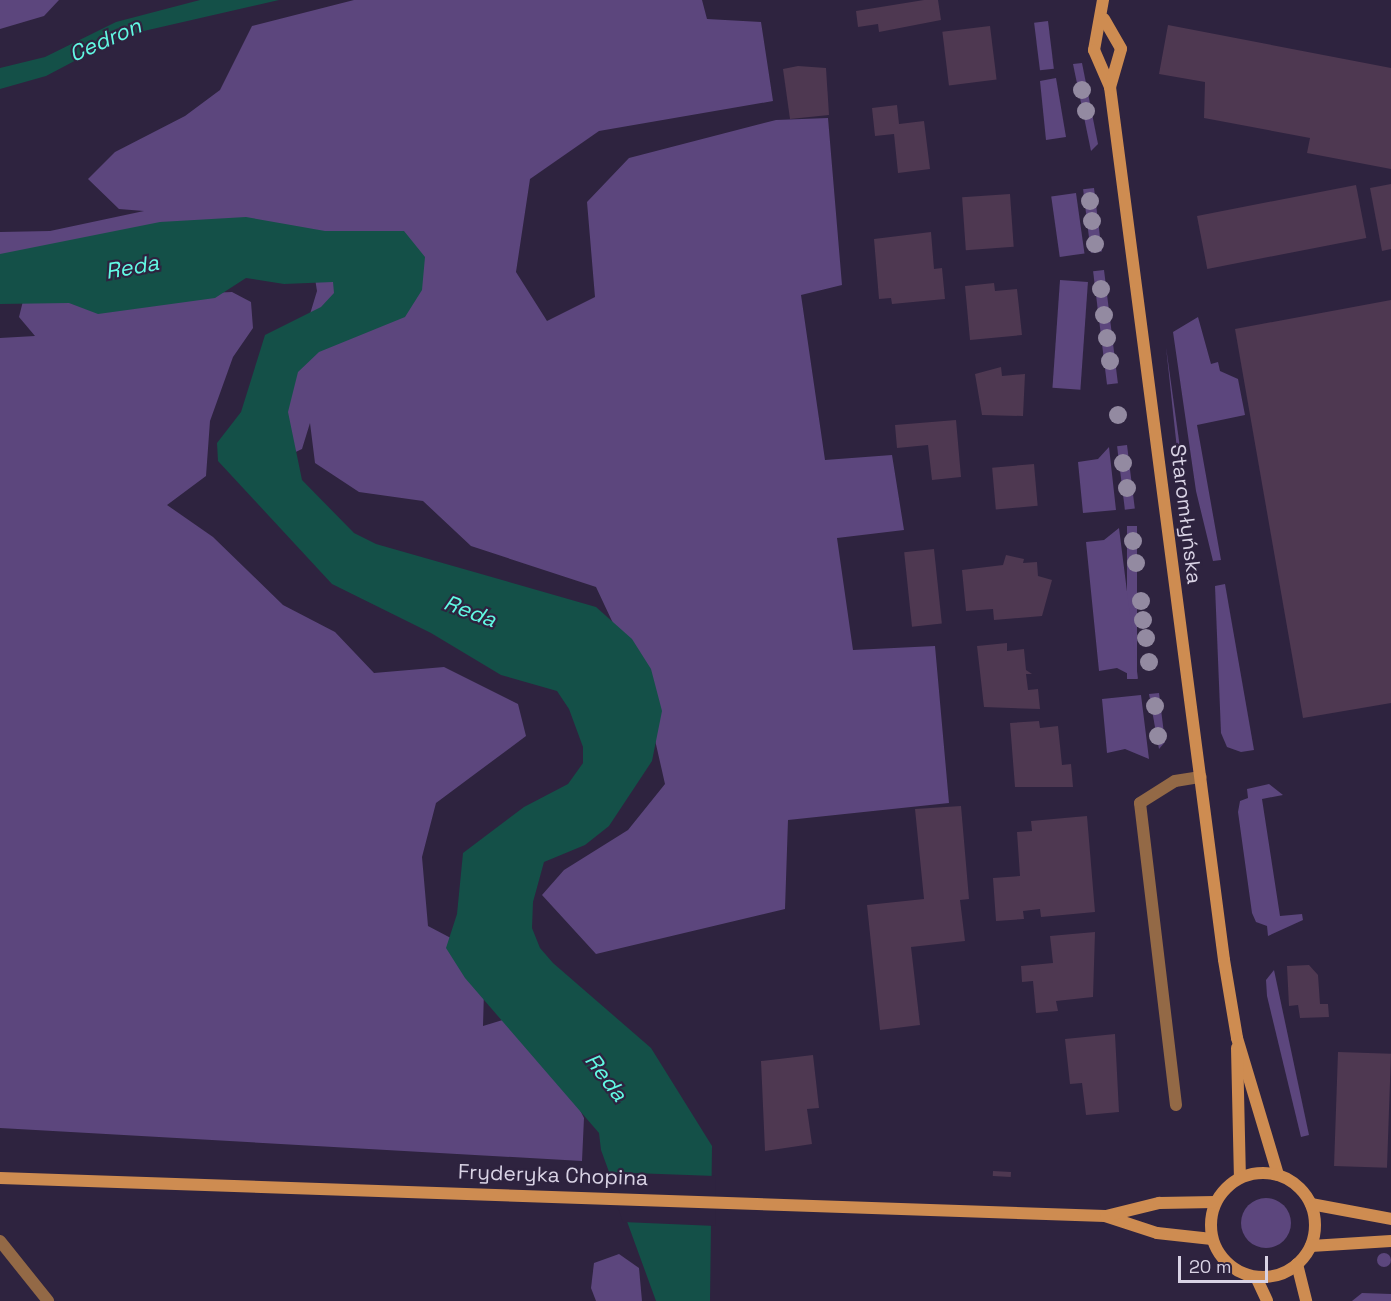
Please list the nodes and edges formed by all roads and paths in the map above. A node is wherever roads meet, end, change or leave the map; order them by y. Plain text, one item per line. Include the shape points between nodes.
1 (1103, 0) edge
2 (1104, 19) junction
3 (1110, 87) junction
4 (1201, 777) junction
5 (1237, 1038) junction
6 (1176, 1105) dead end
7 (1278, 1175) junction
8 (0, 1178) edge
9 (1240, 1178) junction
10 (1215, 1202) junction
11 (1311, 1204) junction
12 (1105, 1216) junction
13 (1391, 1219) edge
14 (1212, 1239) junction
15 (1391, 1241) edge
16 (0, 1242) edge
17 (1311, 1246) junction
18 (1297, 1264) junction
19 (1256, 1277) junction
20 (48, 1301) edge
21 (1267, 1301) edge
22 (1306, 1301) edge

1 - 2 main road, Staromłyńska
2 - 3 main road, Staromłyńska via 1094,50
2 - 3 main road via 1121,49
3 - 4 main road, Staromłyńska
4 - 5 main road, Staromłyńska
4 - 6 lane via 1175,781 1140,803
5 - 7 main road, Staromłyńska
5 - 9 main road, Staromłyńska
7 - 9 main road
7 - 11 main road via 1298,1185
8 - 12 main road, Fryderyka Chopina via 588,1195
9 - 10 main road
10 - 12 main road, Fryderyka Chopina via 1159,1203
10 - 14 main road
11 - 13 main road
11 - 17 main road
12 - 14 main road, Fryderyka Chopina via 1157,1233
14 - 19 main road via 1221,1257
15 - 17 main road
16 - 20 lane
17 - 18 main road
18 - 19 main road via 1278,1275
18 - 22 main road
19 - 21 main road

